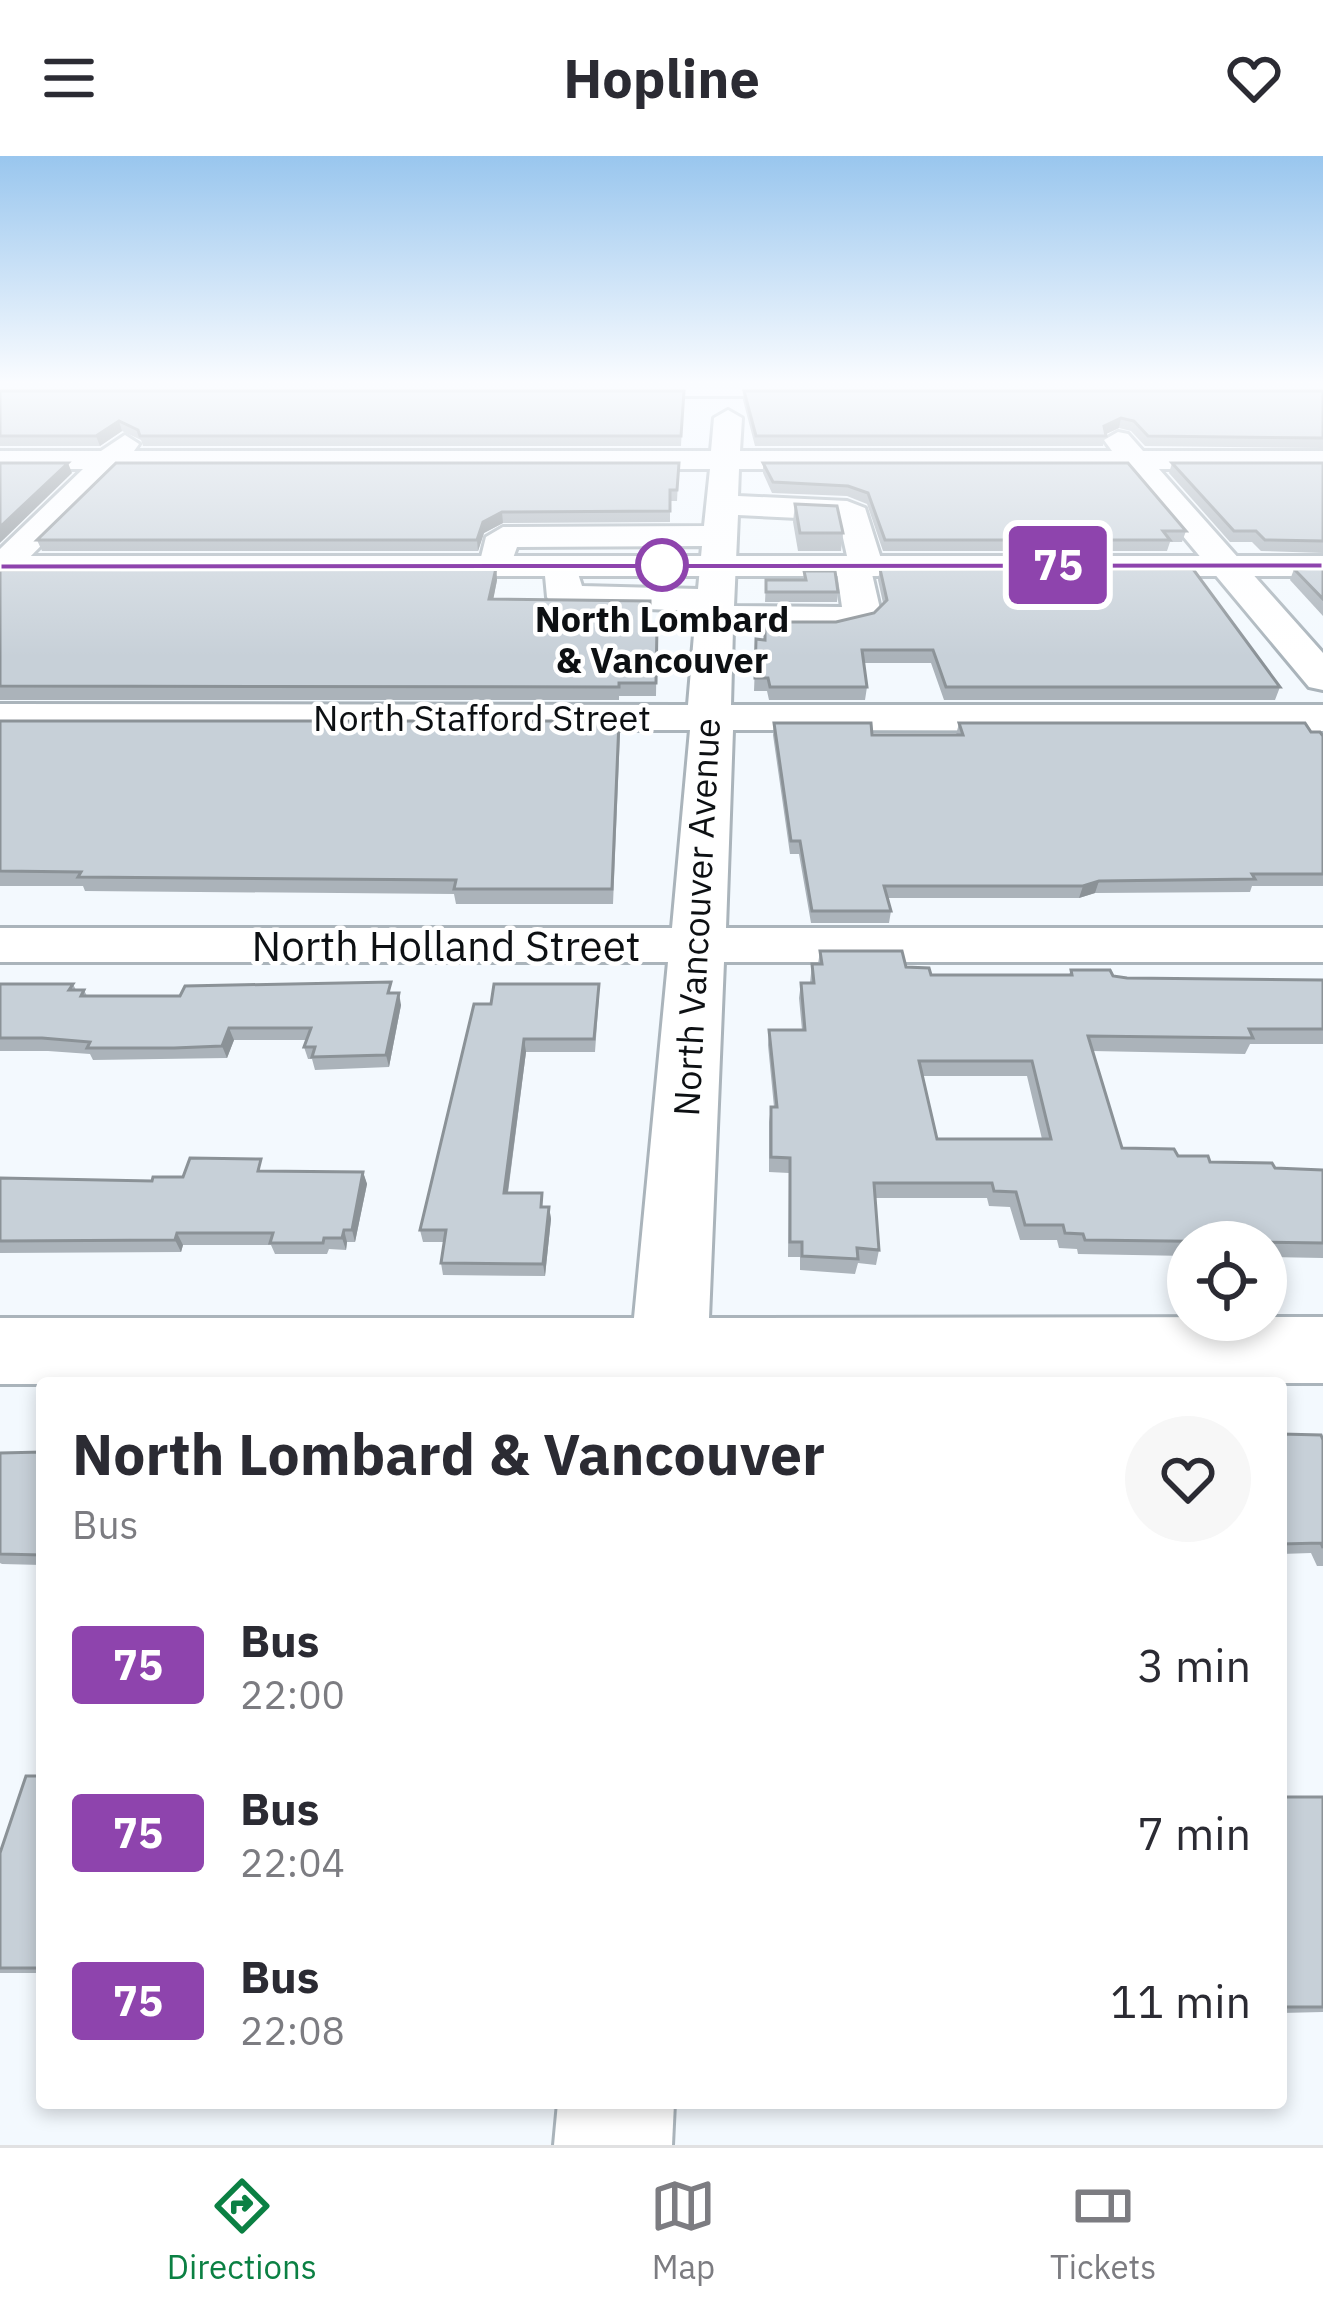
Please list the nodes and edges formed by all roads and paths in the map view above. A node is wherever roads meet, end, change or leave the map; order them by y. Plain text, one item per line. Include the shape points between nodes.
1 (97, 472) edge
2 (723, 472) edge
3 (1146, 472) edge
4 (718, 564) junction
5 (496, 565) junction
6 (860, 565) junction
7 (1227, 566) junction
8 (1323, 566) edge
9 (0, 567) edge
10 (1323, 678) edge
11 (710, 717) junction
12 (0, 718) edge
13 (1323, 718) edge
14 (0, 945) edge
15 (698, 945) junction
16 (1323, 945) edge
17 (1323, 1350) edge
18 (0, 1352) edge
19 (668, 1366) edge
20 (616, 2109) edge
21 (613, 2145) edge

1 - 9 street
2 - 4 street, North Vancouver Avenue
3 - 7 street
4 - 5 street via 503,536
4 - 5 street via 565,598 561,565
4 - 6 street
4 - 6 street via 847,512 854,514
4 - 6 street via 844,618 862,613
4 - 11 street, North Vancouver Avenue
5 - 9 street
6 - 7 street
7 - 8 street
7 - 10 street
11 - 12 street, North Stafford Street
11 - 13 street, North Stafford Street
11 - 15 street, North Vancouver Avenue
14 - 15 street, North Holland Street
15 - 16 street, North Holland Street
15 - 19 street, North Vancouver Avenue
17 - 19 street
18 - 19 street
20 - 21 street

